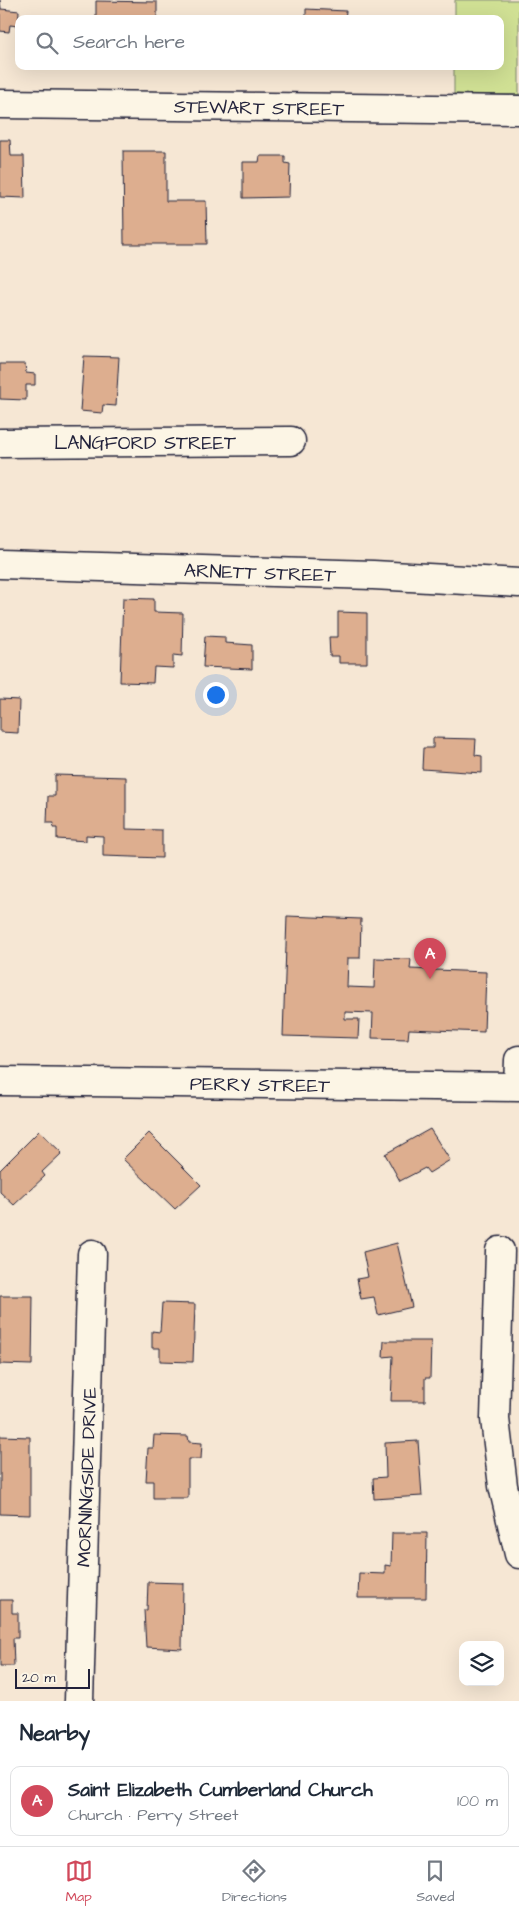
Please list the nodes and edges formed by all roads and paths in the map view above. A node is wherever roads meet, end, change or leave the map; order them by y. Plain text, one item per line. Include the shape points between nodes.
1 (0, 104) edge
2 (519, 110) edge
3 (291, 441) dead end
4 (0, 443) edge
5 (0, 564) edge
6 (519, 583) edge
7 (519, 1060) edge
8 (0, 1081) edge
9 (518, 1087) edge
10 (500, 1251) dead end
11 (92, 1254) dead end
12 (519, 1554) edge
13 (79, 1701) edge

1 - 2 street, STEWART STREET
3 - 4 street, LANGFORD STREET
5 - 6 street, ARNETT STREET via 373,575
7 - 9 street
8 - 9 street, PERRY STREET
10 - 12 street via 495,1419 503,1486
11 - 13 street, MORNINGSIDE DRIVE

